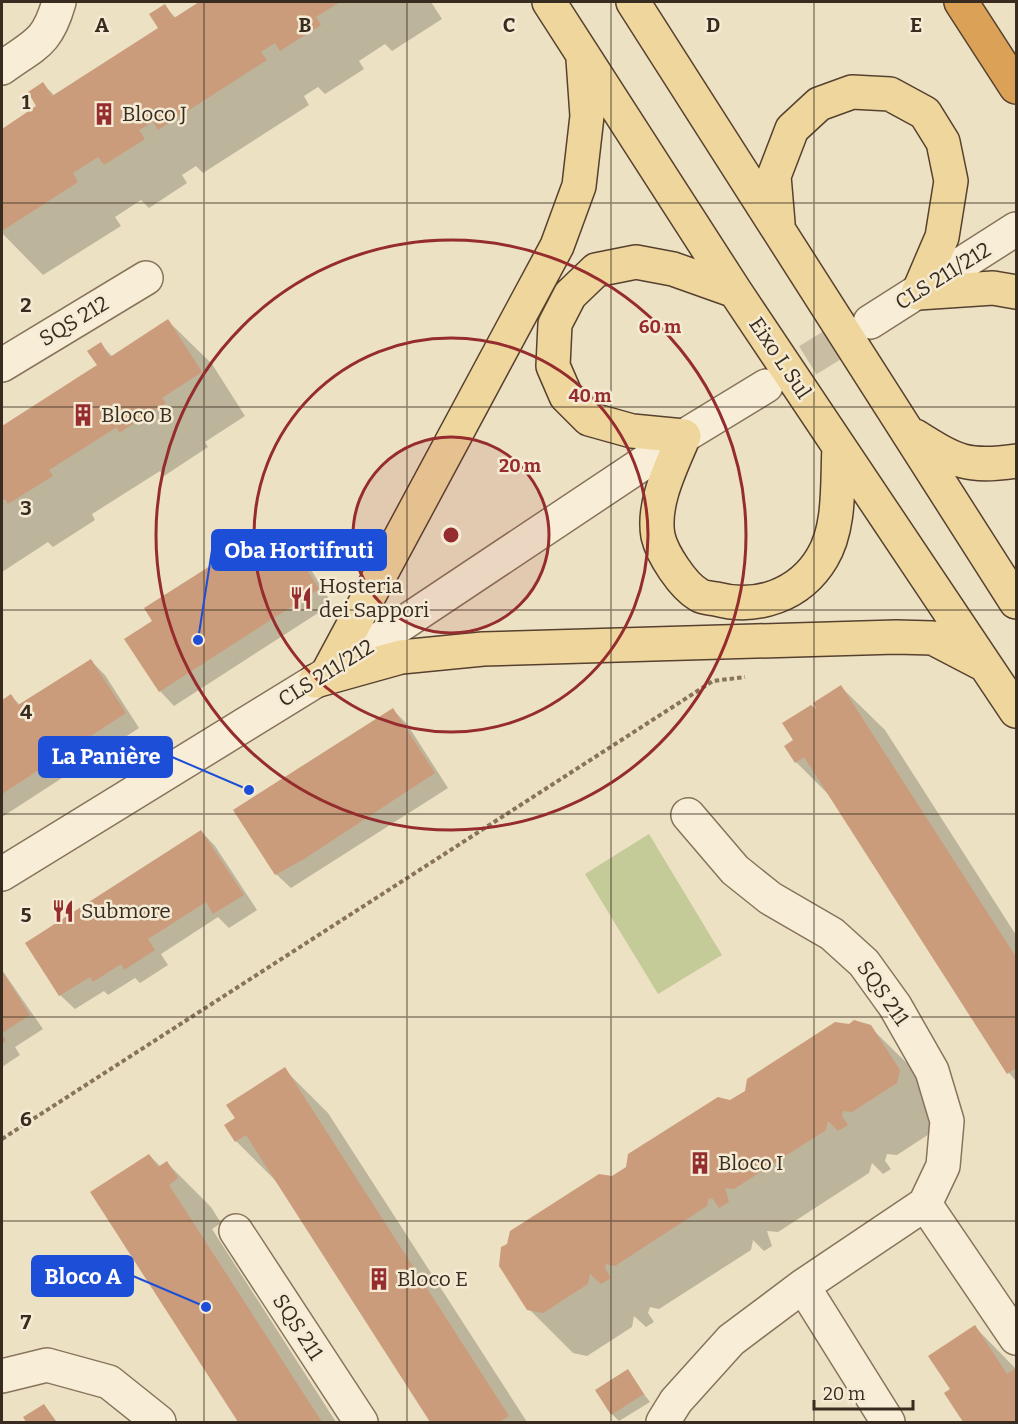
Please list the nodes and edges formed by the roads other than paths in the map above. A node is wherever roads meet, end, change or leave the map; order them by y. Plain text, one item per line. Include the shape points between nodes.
1 (59, 2) edge
2 (549, 2) edge
3 (633, 2) edge
4 (962, 2) edge
5 (583, 55) junction
6 (2, 68) edge
7 (1017, 87) edge
8 (778, 227) junction
9 (1017, 230) edge
10 (146, 278) dead end
11 (735, 291) junction
12 (1017, 292) edge
13 (918, 293) junction
14 (870, 322) tunnel mouth
15 (2, 365) edge
16 (766, 386) tunnel mouth
17 (907, 430) junction
18 (684, 436) junction
19 (839, 447) junction
20 (1017, 461) edge
21 (1017, 602) edge
22 (986, 665) junction
23 (321, 677) junction
24 (1017, 711) edge
25 (688, 816) dead end
26 (2, 874) edge
27 (925, 1204) junction
28 (236, 1231) dead end
29 (803, 1286) junction
30 (1017, 1338) edge
31 (2, 1376) edge
32 (159, 1422) edge
33 (361, 1422) edge
34 (663, 1422) edge
35 (888, 1422) edge

1 - 6 street via 44,39
2 - 5 main road, Eixo L Sul
3 - 8 main road
4 - 7 highway
5 - 11 main road, Eixo L Sul
5 - 23 main road via 587,116 579,186 557,246
8 - 13 main road via 774,176 792,129 819,104 852,92 890,94 925,113 943,142 951,181 942,237
8 - 17 main road
9 - 13 street, CLS 211/212
10 - 15 street, SQS 212
11 - 18 main road via 673,269 636,262 596,270 570,295 555,324 553,366 566,396 589,419 632,431
11 - 19 main road, Eixo L Sul
12 - 13 main road via 993,288
13 - 14 street, CLS 211/212
16 - 18 street, CLS 211/212
17 - 20 main road via 954,460 984,465
17 - 21 main road
18 - 19 main road via 660,494 658,536 672,568 698,595 730,603 766,602 801,585 823,558 835,523
18 - 23 street, CLS 211/212
19 - 22 main road, Eixo L Sul
22 - 23 main road via 933,638 896,637 483,650 401,657
22 - 24 main road, Eixo L Sul
23 - 26 street, CLS 211/212
25 - 27 street, SQS 211 via 735,870 770,898 832,934 864,963 895,1006 932,1071 947,1121 943,1166
27 - 29 street
27 - 30 street
28 - 33 street, SQS 211
29 - 34 street via 731,1340 676,1401
29 - 35 street
31 - 32 street via 46,1365 109,1382

